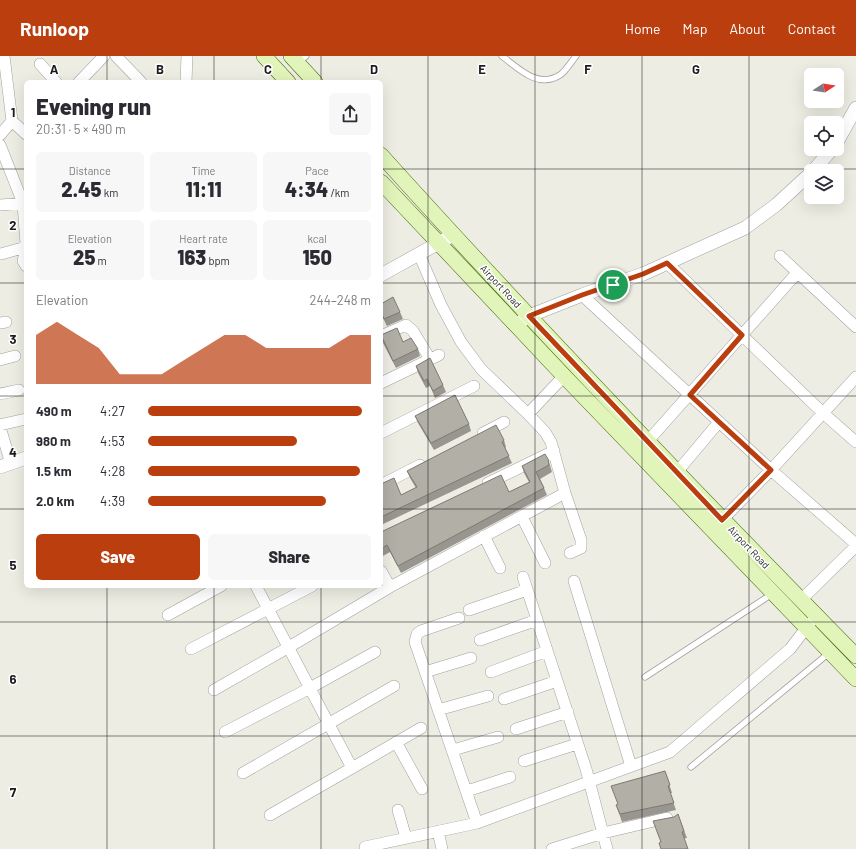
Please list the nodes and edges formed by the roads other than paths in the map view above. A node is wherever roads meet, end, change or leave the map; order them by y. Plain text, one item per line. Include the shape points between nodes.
1 (4, 56) edge
2 (104, 56) edge
3 (116, 56) edge
4 (187, 56) edge
5 (264, 56) edge
6 (502, 56) edge
7 (576, 56) edge
8 (298, 58) edge
9 (40, 64) dead end
10 (54, 80) edge
11 (81, 80) edge
12 (139, 80) edge
13 (186, 80) edge
14 (286, 80) edge
15 (314, 80) edge
16 (856, 108) edge
17 (12, 121) junction
18 (844, 129) edge
19 (24, 132) edge
20 (0, 135) edge
21 (0, 145) edge
22 (826, 156) edge
23 (383, 157) edge
24 (819, 164) edge
25 (804, 179) edge
26 (383, 184) edge
27 (24, 203) edge
28 (0, 205) edge
29 (453, 235) junction
30 (438, 243) junction
31 (24, 248) edge
32 (1, 254) edge
33 (419, 254) junction
34 (780, 256) dead end
35 (667, 263) junction
36 (798, 273) junction
37 (383, 274) edge
38 (582, 295) junction
39 (529, 316) junction
40 (516, 325) junction
41 (856, 327) edge
42 (383, 335) edge
43 (742, 335) junction
44 (15, 356) dead end
45 (0, 360) edge
46 (564, 376) junction
47 (856, 377) edge
48 (383, 382) edge
49 (474, 386) dead end
50 (19, 390) dead end
51 (0, 394) edge
52 (690, 395) junction
53 (823, 413) junction
54 (528, 414) junction
55 (24, 419) edge
56 (504, 422) dead end
57 (719, 422) junction
58 (0, 426) edge
59 (383, 432) edge
60 (477, 436) edge
61 (648, 441) junction
62 (856, 442) edge
63 (554, 452) junction
64 (24, 459) edge
65 (429, 461) edge
66 (5, 466) edge
67 (771, 470) junction
68 (676, 472) junction
69 (383, 484) edge
70 (475, 489) edge
71 (565, 493) junction
72 (522, 517) junction
73 (722, 520) junction
74 (484, 536) junction
75 (856, 545) edge
76 (570, 553) dead end
77 (545, 563) dead end
78 (500, 568) dead end
79 (383, 575) edge
80 (523, 577) dead end
81 (574, 581) dead end
82 (390, 587) junction
83 (217, 588) edge
84 (257, 588) edge
85 (308, 588) edge
86 (527, 590) junction
87 (773, 593) junction
88 (801, 600) junction
89 (268, 609) junction
90 (469, 610) dead end
91 (168, 615) dead end
92 (816, 616) junction
93 (459, 618) dead end
94 (537, 620) junction
95 (806, 628) junction
96 (480, 640) dead end
97 (289, 647) junction
98 (191, 649) dead end
99 (547, 651) junction
100 (375, 652) dead end
101 (830, 652) junction
102 (856, 656) edge
103 (471, 658) dead end
104 (425, 672) junction
105 (491, 672) dead end
106 (645, 678) dead end
107 (856, 679) edge
108 (557, 682) junction
109 (394, 686) dead end
110 (310, 688) junction
111 (214, 690) dead end
112 (488, 696) dead end
113 (504, 699) dead end
114 (438, 710) junction
115 (568, 712) junction
116 (328, 723) junction
117 (421, 728) dead end
118 (516, 729) dead end
119 (225, 732) dead end
120 (498, 737) dead end
121 (396, 742) junction
122 (577, 744) junction
123 (453, 750) junction
124 (524, 761) dead end
125 (631, 766) junction
126 (691, 767) dead end
127 (352, 768) junction
128 (243, 773) dead end
129 (510, 777) dead end
130 (589, 781) junction
131 (422, 789) dead end
132 (466, 791) junction
133 (398, 810) dead end
134 (270, 815) dead end
135 (675, 817) edge
136 (477, 823) junction
137 (438, 831) junction
138 (603, 833) junction
139 (406, 838) junction
140 (366, 849) edge
141 (442, 849) edge
142 (554, 849) edge
143 (607, 849) edge

1 - 17 street
2 - 11 street
3 - 12 street
4 - 13 street
5 - 14 main road
6 - 7 lane via 523,72 536,79 545,80 561,74
8 - 15 main road
9 - 10 street
16 - 18 street
17 - 19 street
17 - 20 street
21 - 27 street
22 - 24 street
23 - 29 main road, Airport Road
25 - 35 street via 745,228
26 - 30 main road
27 - 28 street
29 - 30 street
29 - 39 main road, Airport Road
30 - 33 street
30 - 40 main road
31 - 32 street
33 - 37 street
33 - 54 street via 461,342 481,369
34 - 36 street
35 - 38 street
35 - 43 street
36 - 41 street
36 - 43 street
38 - 39 street
38 - 52 street
39 - 40 street
39 - 61 main road, Airport Road
40 - 46 main road
42 - 48 street via 406,325 434,357
43 - 52 street
43 - 53 street
44 - 45 street
46 - 54 street
46 - 87 main road
47 - 53 street
49 - 59 street
50 - 51 street
52 - 57 street
52 - 61 street
53 - 62 street
53 - 67 street
54 - 63 street via 545,432
55 - 58 street
56 - 60 street
57 - 67 street
57 - 68 street
58 - 66 street
61 - 68 main road, Airport Road
63 - 70 street
63 - 71 street
64 - 66 street
65 - 69 street
67 - 73 street
67 - 75 street
68 - 73 main road, Airport Road
71 - 72 street
71 - 76 street via 582,543 581,548
72 - 74 street
72 - 77 street
73 - 88 main road, Airport Road
74 - 78 street
74 - 82 street
75 - 88 street
79 - 82 street
80 - 86 street
81 - 125 street
82 - 97 street
83 - 91 street
84 - 89 street
85 - 89 street
86 - 90 street
86 - 94 street
87 - 95 main road
87 - 106 lane
88 - 92 main road, Airport Road
89 - 97 street
89 - 98 street
92 - 95 street
92 - 102 main road, Airport Road
93 - 104 street via 427,628 417,634 415,642
94 - 96 street
94 - 99 street
95 - 101 main road
95 - 125 street via 790,649 670,752
97 - 110 street
97 - 111 street
99 - 105 street
99 - 108 street
100 - 110 street
101 - 107 main road
101 - 126 lane
103 - 104 street
104 - 114 street
108 - 113 street
108 - 115 street
109 - 116 street
110 - 116 street
110 - 119 street
112 - 114 street
114 - 123 street
115 - 118 street
115 - 122 street
116 - 127 street
116 - 128 street
117 - 121 street
120 - 123 street
121 - 127 street
121 - 131 street
122 - 124 street
122 - 130 street
123 - 132 street
125 - 130 street
127 - 134 street
129 - 132 street
130 - 136 street
130 - 138 street
132 - 136 street
133 - 139 street
135 - 138 street
136 - 137 street
137 - 139 street
137 - 141 street
138 - 142 street
138 - 143 street
139 - 140 street via 365,846

